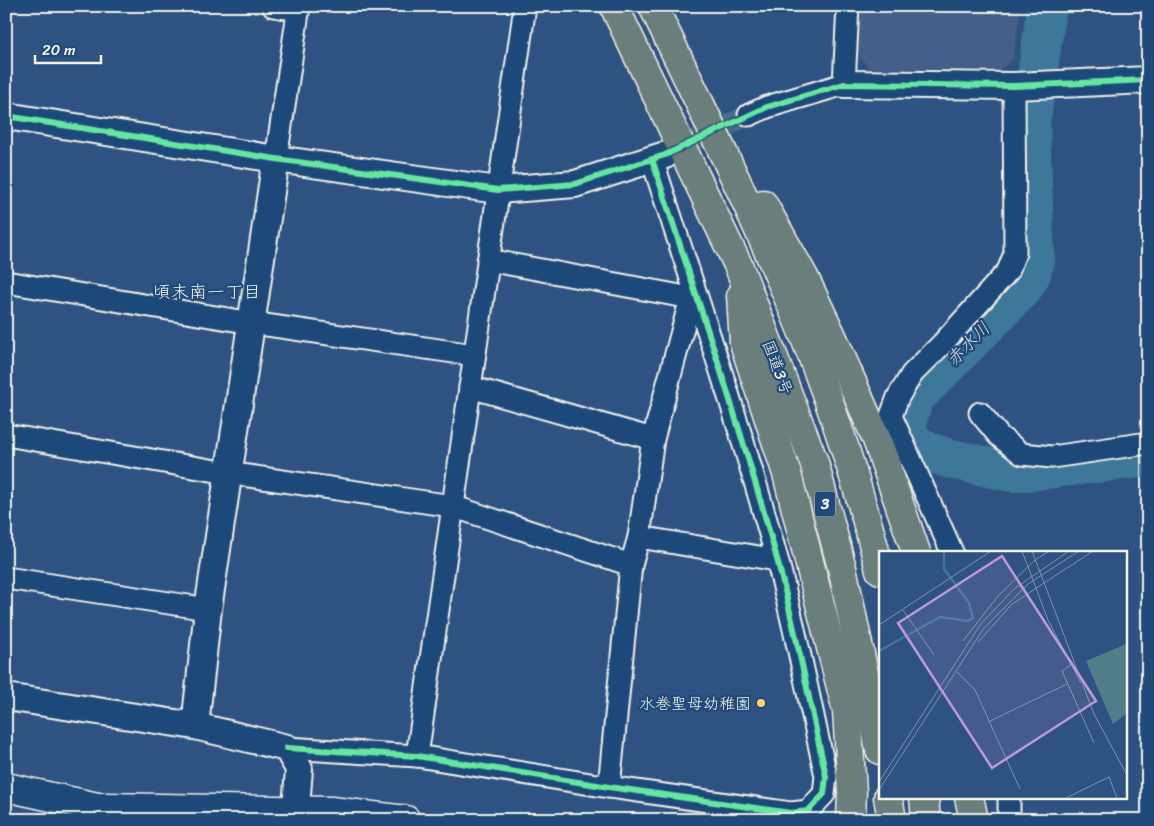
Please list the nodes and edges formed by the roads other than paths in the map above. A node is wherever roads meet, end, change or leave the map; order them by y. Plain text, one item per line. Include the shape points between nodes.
1 (273, 6) edge
2 (525, 6) edge
3 (614, 6) edge
4 (653, 6) edge
5 (848, 6) edge
6 (299, 8) edge
7 (1148, 80) edge
8 (844, 84) junction
9 (1014, 86) junction
10 (698, 99) junction
11 (6, 116) edge
12 (749, 116) tunnel mouth
13 (658, 157) joint
14 (276, 159) junction
15 (498, 190) junction
16 (488, 260) junction
17 (739, 267) junction
18 (6, 282) edge
19 (252, 323) junction
20 (474, 356) junction
21 (470, 386) junction
22 (980, 414) dead end
23 (6, 435) edge
24 (653, 439) junction
25 (1148, 443) edge
26 (228, 473) junction
27 (452, 506) junction
28 (639, 537) junction
29 (916, 551) edge
30 (952, 551) edge
31 (777, 560) junction
32 (631, 565) junction
33 (879, 566) edge
34 (6, 578) edge
35 (208, 609) junction
36 (6, 697) edge
37 (195, 726) junction
38 (879, 745) edge
39 (287, 748) junction
40 (417, 756) junction
41 (6, 787) edge
42 (609, 787) junction
43 (888, 798) edge
44 (924, 798) edge
45 (969, 798) edge
46 (1009, 798) edge
47 (103, 807) junction
48 (295, 816) edge
49 (148, 820) edge
50 (406, 820) edge
51 (851, 820) edge
52 (892, 820) edge
53 (926, 820) edge
54 (974, 820) edge
55 (1009, 820) edge

1 - 6 street
2 - 15 street
3 - 17 highway, 国道3号 / 3
4 - 10 highway, 3
5 - 8 street
6 - 14 street
7 - 9 street
8 - 9 street
8 - 12 street via 767,107
9 - 30 street via 1015,253 1008,271 912,374 891,416
10 - 29 highway via 772,218 804,277 877,440
10 - 33 highway, 3 via 780,278 814,362 845,449
11 - 14 street
13 - 15 street via 575,184
13 - 31 street
14 - 15 street
14 - 19 street
15 - 16 street
16 - 20 street
16 - 24 street via 691,298
17 - 38 highway, 国道3号 / 3 via 814,462 843,572
17 - 51 highway via 744,343 787,474 847,711
18 - 19 street
19 - 20 street
19 - 26 street
20 - 21 street
21 - 24 street
21 - 27 street
22 - 25 street via 999,436 1022,454 1052,457
23 - 26 street
24 - 28 street
26 - 27 street
26 - 35 street
27 - 32 street
27 - 40 street
28 - 31 street
28 - 32 street
31 - 42 street via 826,776 824,794 808,811 791,813
32 - 42 street
34 - 35 street
35 - 37 street
36 - 37 street
37 - 39 street
39 - 40 street
39 - 48 street via 299,769
40 - 42 street
41 - 47 main road
43 - 52 highway
44 - 53 highway
45 - 54 highway
46 - 55 street
47 - 48 main road
47 - 49 main road
48 - 50 main road via 332,811

